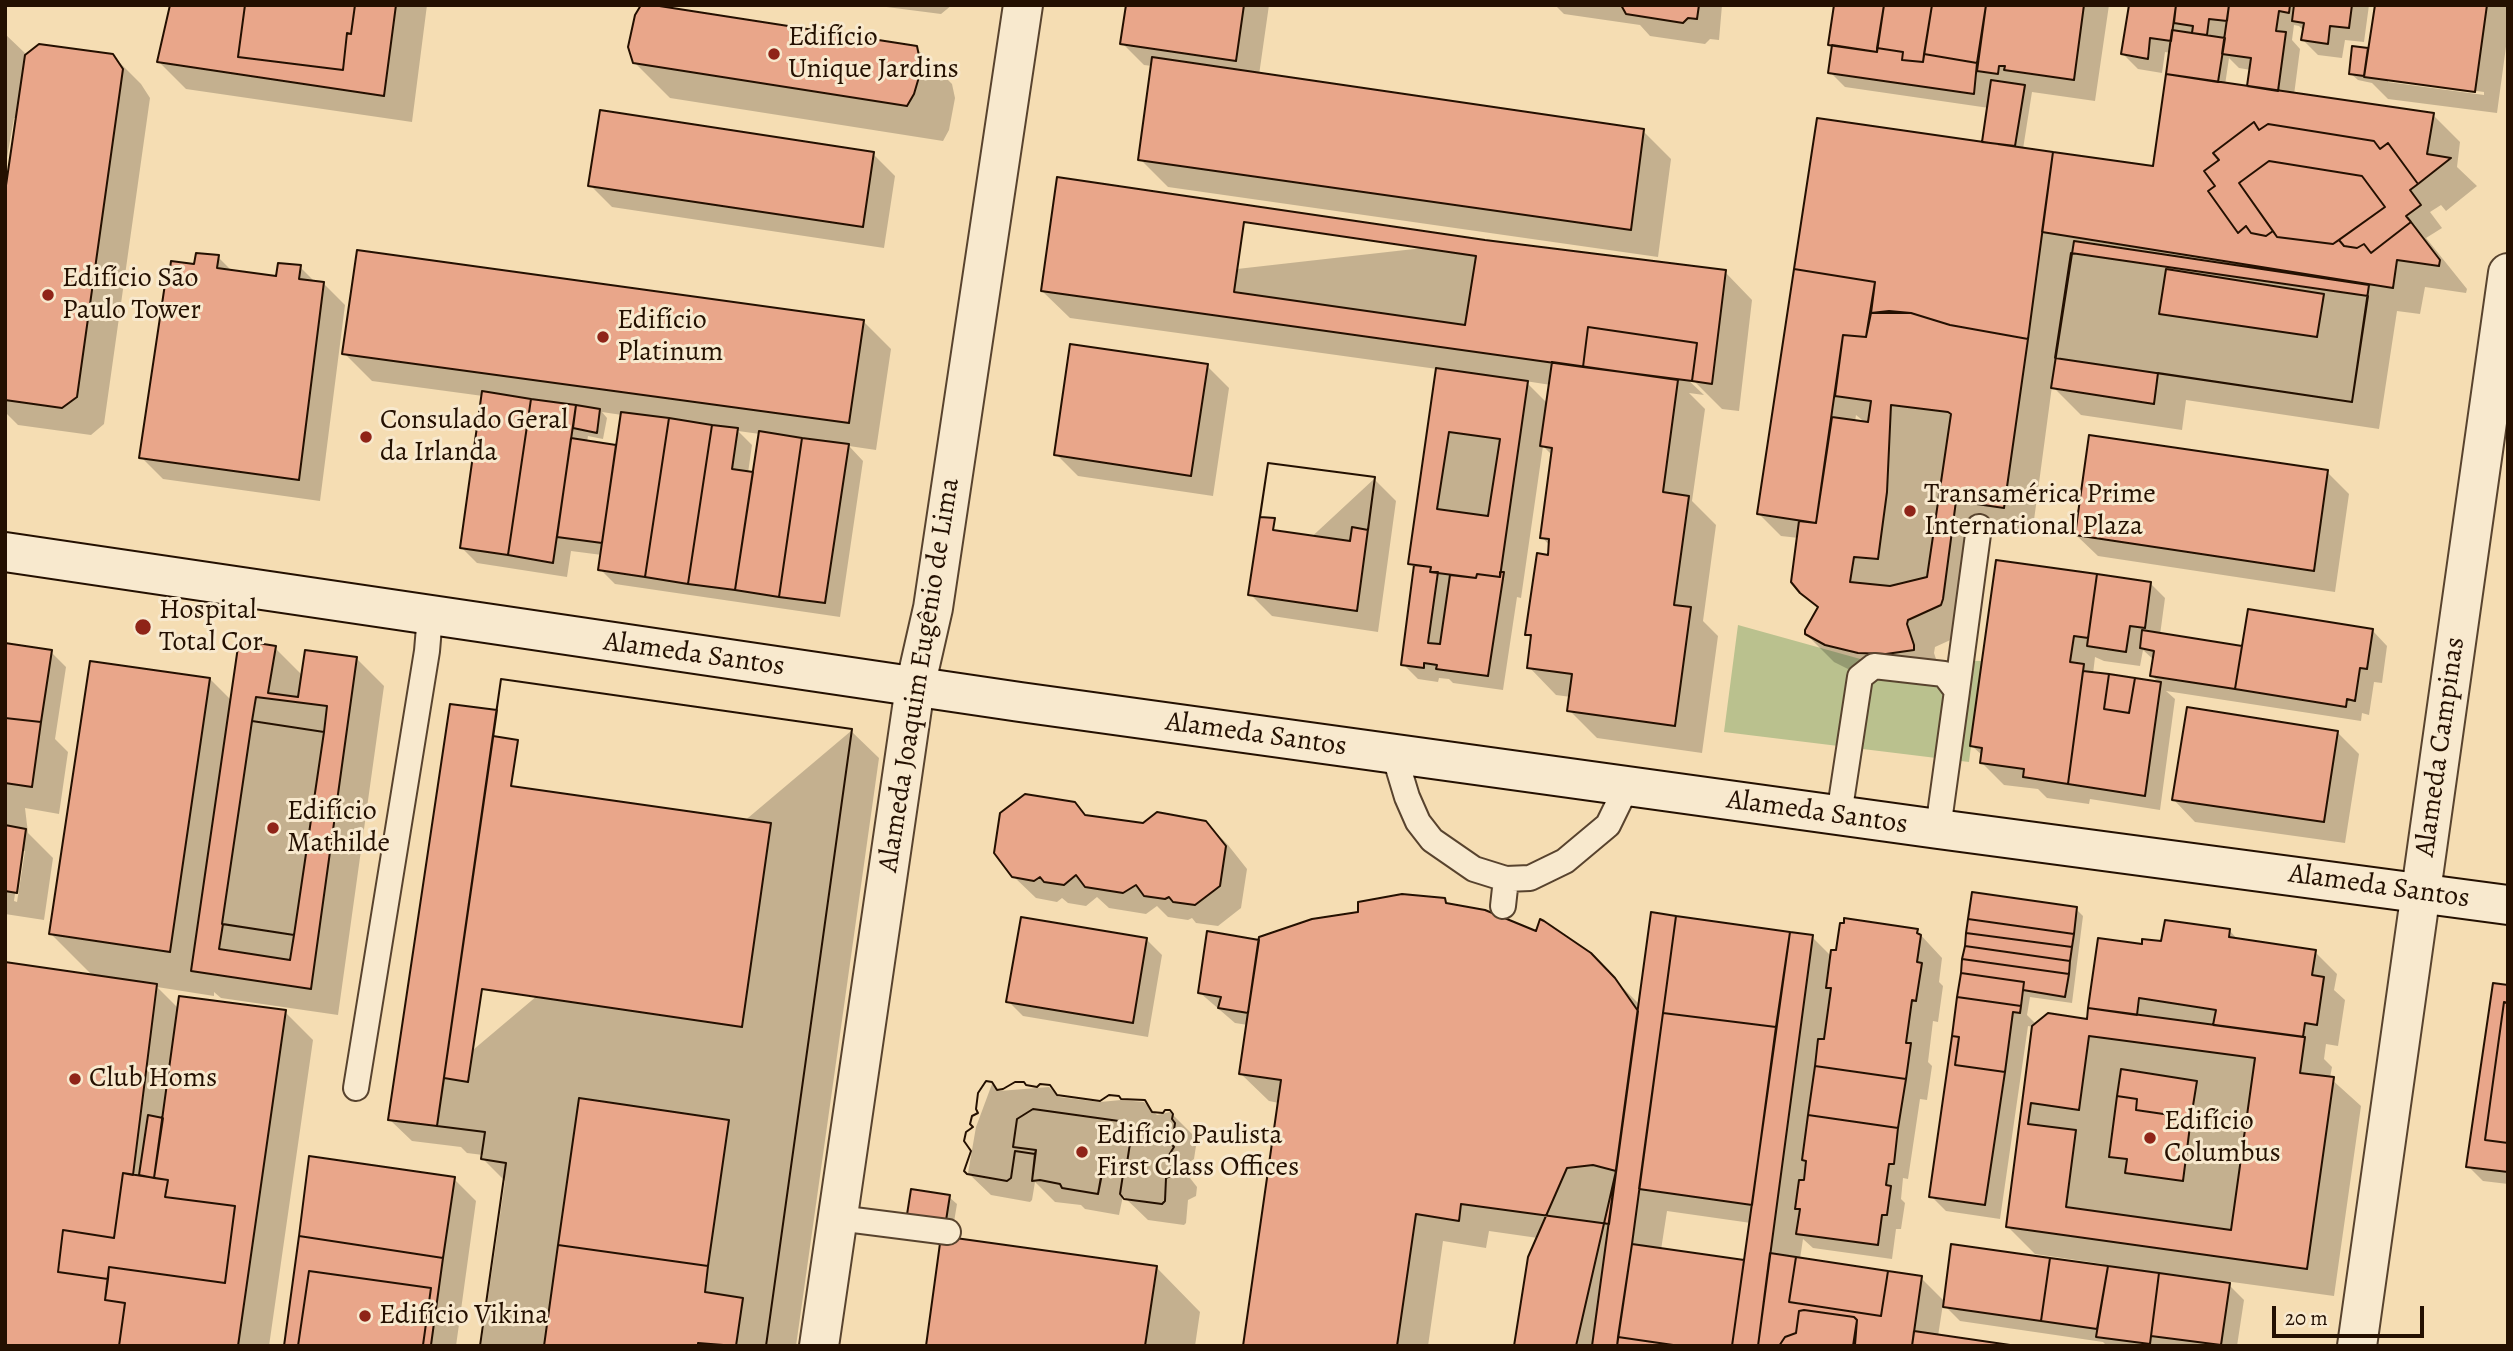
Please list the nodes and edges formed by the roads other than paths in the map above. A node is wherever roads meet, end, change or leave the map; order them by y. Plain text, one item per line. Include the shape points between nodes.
1 (1023, 5) edge
2 (2508, 273) edge
3 (1979, 527) dead end
4 (5, 552) edge
5 (430, 615) junction
6 (915, 687) junction
7 (1957, 691) junction
8 (1394, 754) junction
9 (1627, 786) junction
10 (1839, 815) junction
11 (1938, 829) junction
12 (1506, 879) junction
13 (2421, 892) junction
14 (2508, 905) edge
15 (1503, 906) dead end
16 (356, 1088) dead end
17 (838, 1218) junction
18 (948, 1232) dead end
19 (819, 1346) edge
20 (2357, 1346) edge

1 - 6 street, Alameda Joaquim Eugênio de Lima via 933,608
2 - 13 street, Alameda Campinas
3 - 7 lane
4 - 5 street, Alameda Santos
5 - 6 street, Alameda Santos
5 - 16 lane
6 - 8 street, Alameda Santos
6 - 17 street, Alameda Joaquim Eugênio de Lima
7 - 10 lane via 1944,674 1874,666 1860,677
7 - 11 lane
8 - 9 street, Alameda Santos
8 - 12 lane via 1418,822 1432,840 1474,869
9 - 10 street, Alameda Santos
9 - 12 lane via 1608,825 1565,861 1530,878
10 - 11 street, Alameda Santos
11 - 13 street, Alameda Santos
12 - 15 lane
13 - 14 street, Alameda Santos
13 - 20 street, Alameda Campinas
17 - 18 lane
17 - 19 street, Alameda Joaquim Eugênio de Lima

